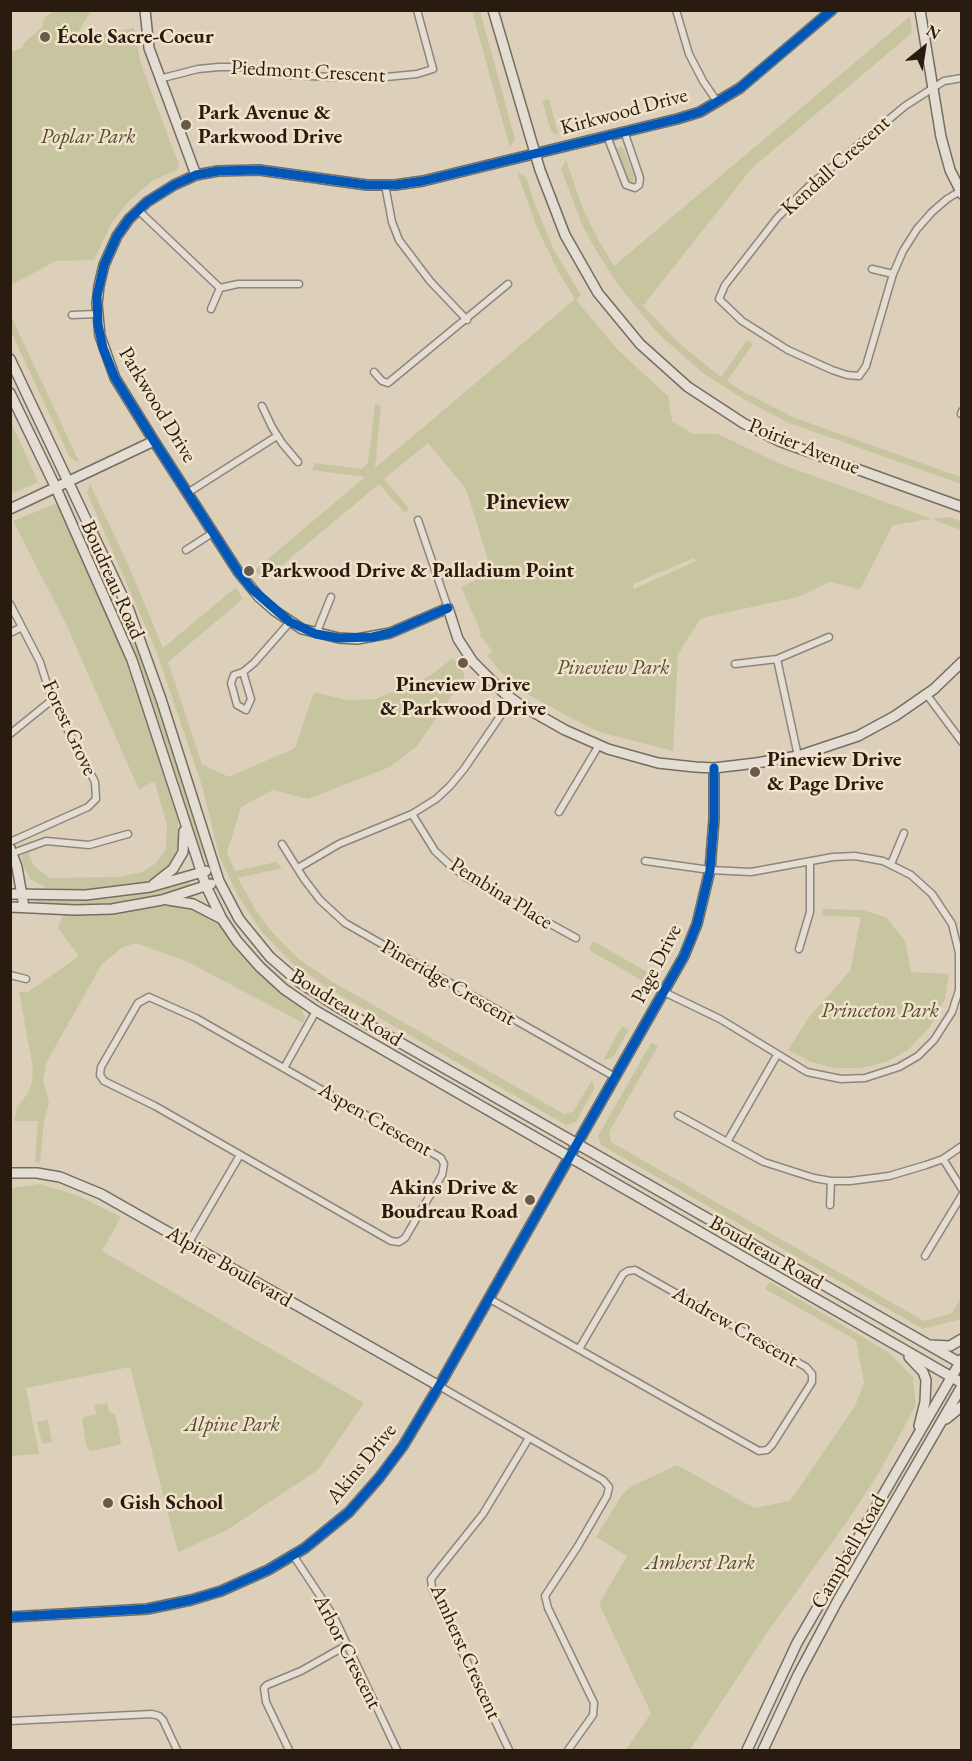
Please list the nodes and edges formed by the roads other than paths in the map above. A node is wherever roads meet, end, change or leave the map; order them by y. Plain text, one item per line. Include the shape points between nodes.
1 (145, 10) edge
2 (417, 10) edge
3 (493, 10) edge
4 (676, 10) edge
5 (832, 10) edge
6 (920, 10) edge
7 (962, 78) edge
8 (159, 79) junction
9 (934, 86) junction
10 (718, 103) junction
11 (624, 131) junction
12 (607, 135) junction
13 (535, 153) junction
14 (196, 175) junction
15 (385, 185) junction
16 (961, 192) edge
17 (138, 210) junction
18 (872, 269) dead end
19 (893, 274) junction
20 (299, 284) dead end
21 (508, 284) dead end
22 (220, 288) junction
23 (211, 309) dead end
24 (97, 314) junction
25 (72, 315) dead end
26 (467, 320) junction
27 (10, 359) edge
28 (374, 372) dead end
29 (10, 393) edge
30 (262, 406) dead end
31 (277, 436) junction
32 (154, 441) junction
33 (298, 462) dead end
34 (68, 482) junction
35 (56, 488) junction
36 (189, 492) junction
37 (962, 507) edge
38 (10, 509) edge
39 (418, 520) dead end
40 (214, 532) junction
41 (186, 550) dead end
42 (331, 597) dead end
43 (10, 604) edge
44 (448, 608) junction
45 (290, 622) junction
46 (22, 627) junction
47 (10, 633) edge
48 (316, 634) junction
49 (829, 636) dead end
50 (777, 659) junction
51 (962, 662) edge
52 (735, 663) dead end
53 (243, 672) junction
54 (927, 695) junction
55 (512, 699) junction
56 (52, 700) junction
57 (10, 734) edge
58 (962, 742) edge
59 (598, 745) junction
60 (798, 756) junction
61 (714, 768) junction
62 (559, 812) dead end
63 (412, 814) junction
64 (185, 825) junction
65 (904, 833) dead end
66 (128, 834) dead end
67 (10, 842) edge
68 (282, 844) dead end
69 (12, 853) edge
70 (645, 861) dead end
71 (810, 862) junction
72 (891, 864) junction
73 (298, 868) junction
74 (214, 869) junction
75 (710, 870) junction
76 (201, 873) junction
77 (10, 877) edge
78 (219, 881) junction
79 (206, 886) junction
80 (150, 887) junction
81 (23, 893) junction
82 (10, 894) edge
83 (162, 900) junction
84 (10, 907) edge
85 (24, 907) junction
86 (222, 919) junction
87 (576, 938) dead end
88 (799, 949) dead end
89 (10, 975) edge
90 (26, 979) dead end
91 (960, 991) edge
92 (664, 992) junction
93 (316, 1011) junction
94 (777, 1055) junction
95 (284, 1068) junction
96 (615, 1077) junction
97 (678, 1115) dead end
98 (727, 1142) junction
99 (577, 1144) junction
100 (962, 1146) edge
101 (240, 1155) junction
102 (570, 1157) junction
103 (943, 1159) junction
104 (10, 1173) edge
105 (831, 1181) junction
106 (962, 1189) edge
107 (962, 1195) edge
108 (830, 1205) dead end
109 (188, 1244) junction
110 (925, 1256) dead end
111 (488, 1298) junction
112 (962, 1339) edge
113 (894, 1344) junction
114 (928, 1346) junction
115 (579, 1349) junction
116 (961, 1362) edge
117 (951, 1377) junction
118 (962, 1384) edge
119 (439, 1386) junction
120 (962, 1406) edge
121 (937, 1427) junction
122 (917, 1435) junction
123 (529, 1438) junction
124 (293, 1556) junction
125 (847, 1557) junction
126 (858, 1564) junction
127 (10, 1617) edge
128 (347, 1645) junction
129 (10, 1720) edge
130 (177, 1750) edge
131 (289, 1750) edge
132 (397, 1750) edge
133 (509, 1750) edge
134 (568, 1750) edge
135 (747, 1750) edge
136 (763, 1750) edge

1 - 8 main road via 149,48
2 - 8 street, Piedmont Crescent via 433,69 417,74 331,77 219,67
3 - 13 main road, Poirier Avenue
4 - 10 street via 689,54
5 - 10 main road, Kirkwood Drive
6 - 9 main road
7 - 9 street
8 - 14 main road
9 - 16 main road via 943,148
9 - 19 street, Kendall Crescent via 904,106 794,200 725,285 719,299 742,321 788,350 832,370 859,376 866,366
10 - 11 main road, Kirkwood Drive via 677,119
11 - 12 main road, Kirkwood Drive
11 - 12 street via 640,178 635,188 626,185
12 - 13 main road, Kirkwood Drive
13 - 15 main road, Parkwood Drive via 423,181
13 - 37 main road, Poirier Avenue via 565,235 586,274 625,328 671,374 723,412 779,441
14 - 15 main road, Parkwood Drive via 259,170
14 - 17 main road, Parkwood Drive via 156,195
15 - 26 street via 399,240
16 - 19 street, Kendall Crescent via 939,205 917,229
17 - 22 street
17 - 24 main road, Parkwood Drive via 123,227 108,255 99,286
18 - 19 street
20 - 22 street via 238,284
21 - 26 street
22 - 23 street
24 - 25 street
24 - 32 main road, Parkwood Drive via 103,348 115,378
26 - 28 street via 388,383
27 - 34 main road, Boudreau Road
29 - 35 main road, Boudreau Road
30 - 31 street
31 - 33 street
31 - 36 street
32 - 34 main road
32 - 36 main road, Parkwood Drive
34 - 35 main road
34 - 74 main road, Boudreau Road via 129,610
35 - 38 main road
35 - 64 main road, Boudreau Road via 132,660
36 - 40 main road, Parkwood Drive
39 - 44 street
40 - 41 street
40 - 45 main road, Parkwood Drive via 245,581
42 - 48 street
43 - 46 street, Forest Grove
44 - 48 main road, Parkwood Drive via 374,637
44 - 55 main road via 458,639 473,662
45 - 48 main road, Parkwood Drive
45 - 53 street
46 - 47 street
46 - 56 street, Forest Grove via 40,662
49 - 50 street
50 - 52 street
50 - 60 street
51 - 54 main road
53 - 53 street via 234,675 231,683 237,705 246,710 251,699
54 - 58 street
54 - 60 main road via 877,727
55 - 59 main road
55 - 63 street via 450,786
56 - 57 street
56 - 67 street, Forest Grove via 95,782 96,799 88,807
59 - 61 main road via 658,763
59 - 62 street
60 - 61 main road
61 - 75 main road, Page Drive
63 - 73 street via 339,844
63 - 87 street, Pembina Place via 435,851 451,866
64 - 76 main road, Boudreau Road
64 - 80 main road via 183,852 172,869
65 - 72 street
66 - 69 street via 88,845 46,841
68 - 73 street, Pineridge Crescent
69 - 77 main road
69 - 81 main road
70 - 75 street
71 - 72 street via 855,856
71 - 75 street via 751,872
71 - 88 street via 810,912
72 - 91 street via 926,887 952,924 959,953
73 - 96 street, Pineridge Crescent via 320,900 345,923
74 - 76 main road
74 - 78 main road, Boudreau Road
75 - 92 main road, Page Drive via 697,924
76 - 79 main road, Boudreau Road
76 - 80 main road
78 - 79 main road
78 - 99 main road, Boudreau Road via 248,932 304,986
79 - 83 main road
79 - 86 main road, Boudreau Road
80 - 81 main road via 86,895
81 - 82 main road
81 - 85 main road
83 - 85 main road via 94,910
83 - 86 main road via 193,904
84 - 85 main road
86 - 93 main road, Boudreau Road via 260,967
89 - 90 street
91 - 94 street via 934,1040 918,1056 888,1072 865,1078 830,1078 807,1072
92 - 94 street via 720,1019
92 - 96 main road, Page Drive
93 - 95 street
93 - 102 main road, Boudreau Road
94 - 98 street
95 - 101 street, Aspen Crescent via 188,1013 149,997 138,1003 102,1066 100,1076 107,1084 155,1106
95 - 101 street, Aspen Crescent via 441,1158 442,1175 407,1235 395,1242
96 - 99 main road, Page Drive
97 - 98 street
98 - 105 street via 789,1172
99 - 102 main road, Page Drive
99 - 114 main road, Boudreau Road
100 - 103 street
101 - 109 street
102 - 111 main road, Akins Drive
102 - 113 main road, Boudreau Road
103 - 105 street via 889,1176
103 - 106 street
104 - 109 main road, Alpine Boulevard via 46,1174 80,1184
105 - 108 street
107 - 110 street
109 - 119 main road, Alpine Boulevard
111 - 115 street, Andrew Crescent
111 - 119 main road, Akins Drive
112 - 114 main road via 950,1346
113 - 117 main road, Boudreau Road
113 - 122 main road via 916,1363 926,1380
114 - 116 main road, Boudreau Road
115 - 115 street, Andrew Crescent via 759,1451 772,1445 812,1382 806,1367 635,1270 623,1274
116 - 117 main road, Campbell Road
117 - 118 main road, Boudreau Road
117 - 122 main road, Campbell Road
118 - 121 main road, Campbell Road
119 - 123 street
119 - 124 main road, Akins Drive via 395,1458 370,1490 337,1523
120 - 121 main road
121 - 126 main road, Campbell Road
122 - 125 main road, Campbell Road
123 - 133 street, Amherst Crescent via 483,1514 431,1579
123 - 134 street via 609,1487 578,1546 545,1596 594,1703 593,1715
124 - 127 main road, Akins Drive via 236,1585 176,1604 132,1611
124 - 128 street, Arbor Crescent
125 - 126 street
125 - 135 main road, Campbell Road via 797,1643
126 - 136 main road, Campbell Road via 803,1665
128 - 131 street via 264,1688
128 - 132 street, Arbor Crescent
129 - 130 street via 152,1714 163,1720

